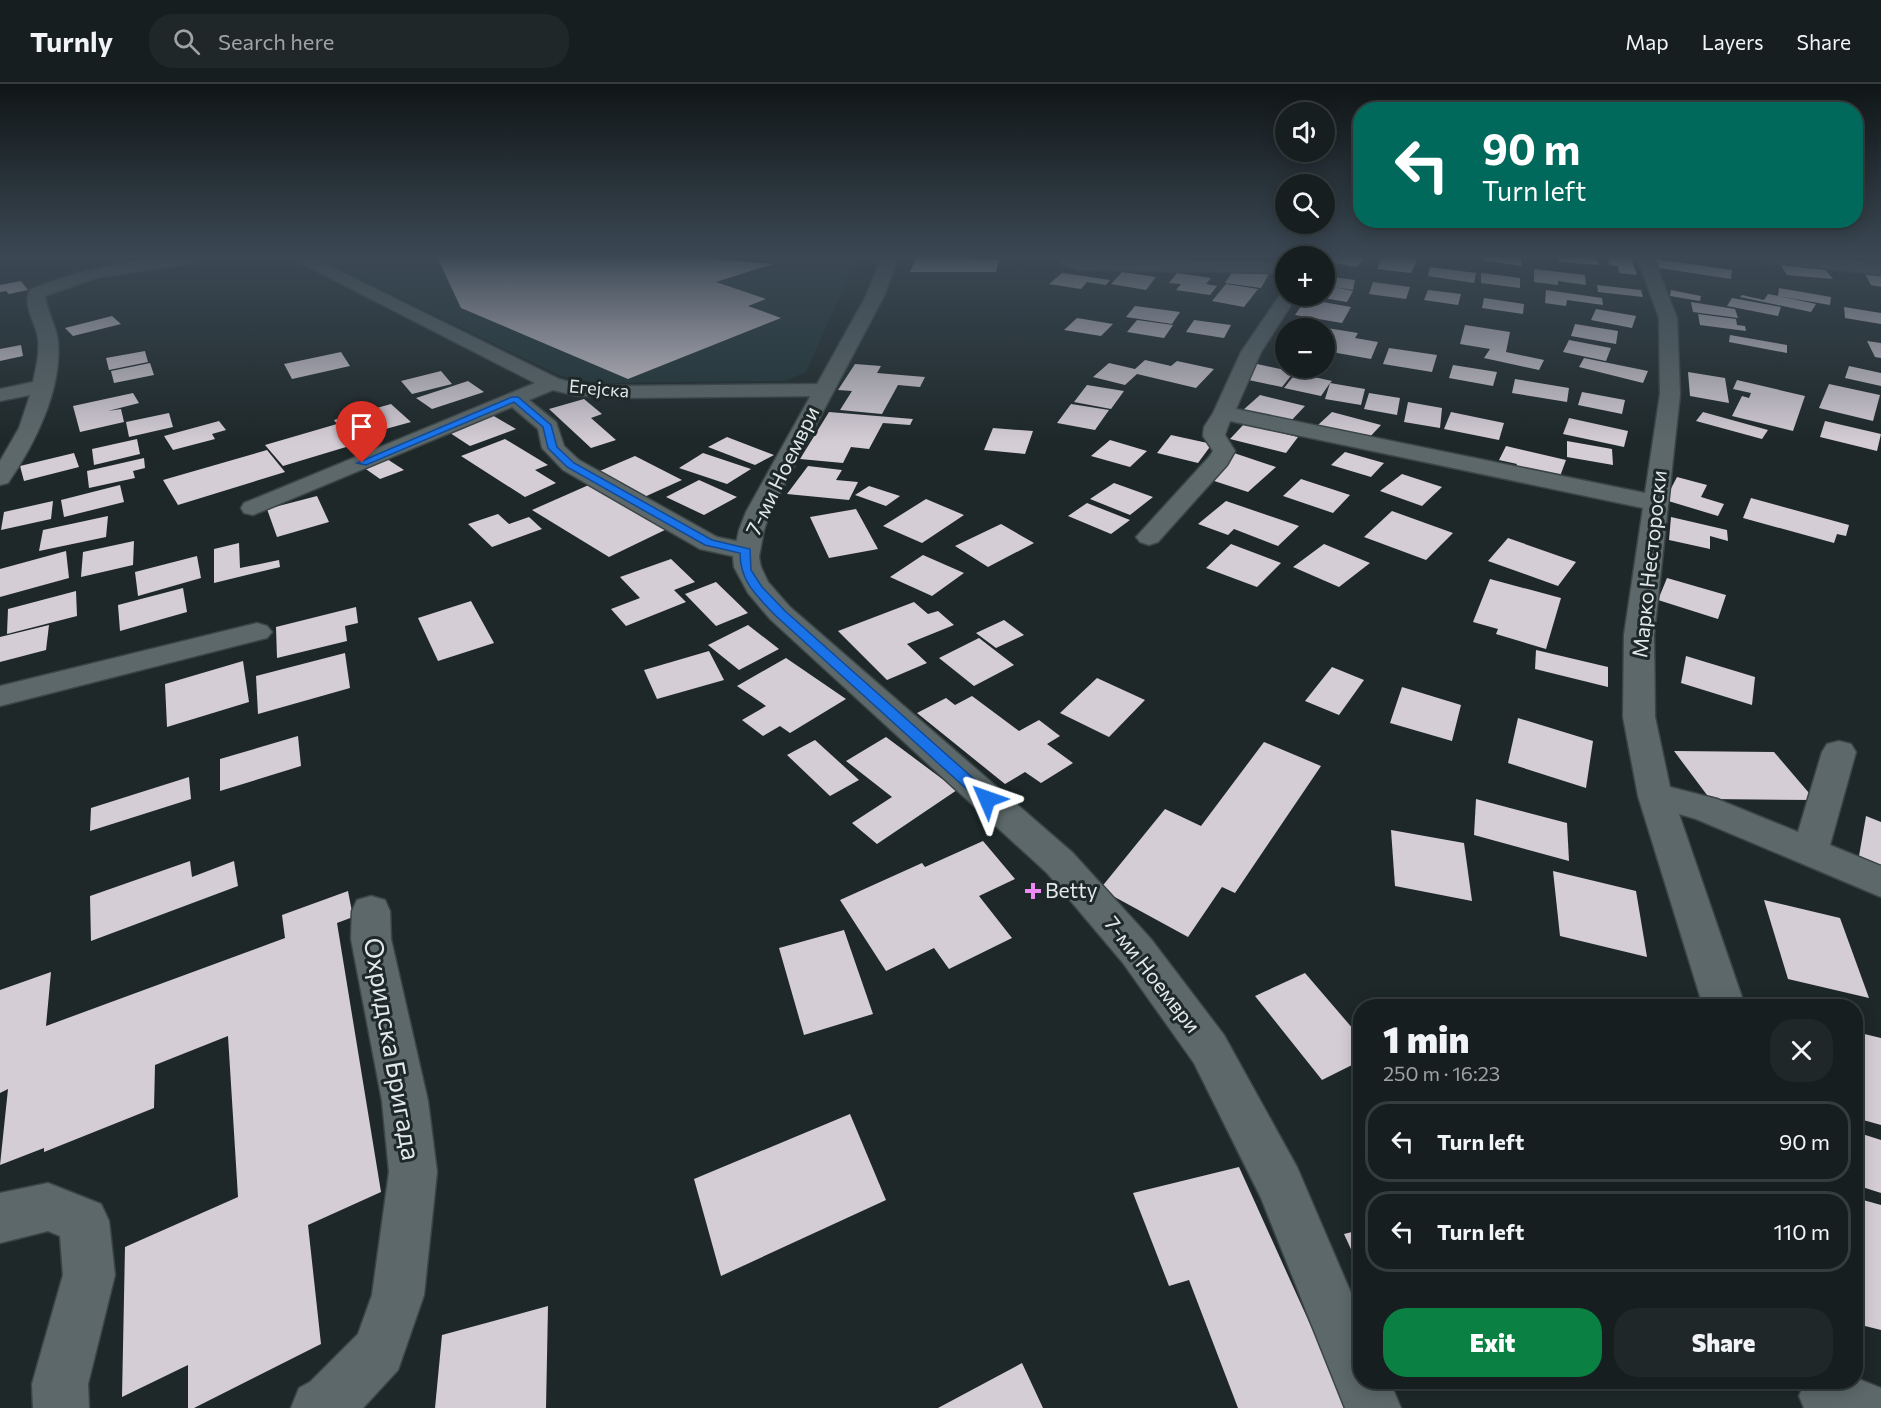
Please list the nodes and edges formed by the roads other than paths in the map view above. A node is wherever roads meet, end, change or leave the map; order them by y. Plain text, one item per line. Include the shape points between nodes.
1 (41, 319) edge
2 (422, 319) edge
3 (862, 319) edge
4 (1273, 319) edge
5 (1668, 319) edge
6 (552, 383) junction
7 (43, 386) junction
8 (823, 390) junction
9 (0, 395) edge
10 (515, 399) junction
11 (1224, 413) junction
12 (0, 478) edge
13 (1656, 503) junction
14 (253, 508) dead end
15 (1149, 537) dead end
16 (746, 551) junction
17 (257, 632) dead end
18 (0, 696) edge
19 (1839, 752) dead end
20 (1655, 796) junction
21 (1810, 852) junction
22 (1881, 882) edge
23 (371, 911) dead end
24 (1722, 999) edge
25 (0, 1218) edge
26 (1353, 1360) edge
27 (1365, 1389) edge
28 (61, 1408) edge
29 (319, 1408) edge
30 (1373, 1408) edge

1 - 7 street via 48,339
2 - 6 street, Егејска
3 - 8 street, 7-ми Ноември
4 - 11 street via 1251,352
5 - 13 street, Марко Нестороски via 1670,394
6 - 8 street, Егејска via 620,393
6 - 10 street
7 - 9 street
7 - 12 street via 37,414
8 - 16 street, 7-ми Ноември via 758,512
10 - 14 street
10 - 16 street via 548,426 553,448 571,465 709,543
11 - 13 street
11 - 15 street via 1214,436 1224,451 1219,460
13 - 20 street, Марко Нестороски via 1639,635 1639,717
16 - 26 street, 7-ми Ноември via 746,570 757,589 780,613 1060,863 1137,951 1209,1049 1280,1184
17 - 18 street
19 - 21 street
20 - 21 street via 1705,808
20 - 24 street, Марко Нестороски
21 - 22 street
23 - 29 street, Охридска Бригада via 371,939 405,1101 413,1172 398,1295 379,1350 330,1402
25 - 28 street via 48,1207 84,1221 89,1275 60,1384
27 - 30 street

